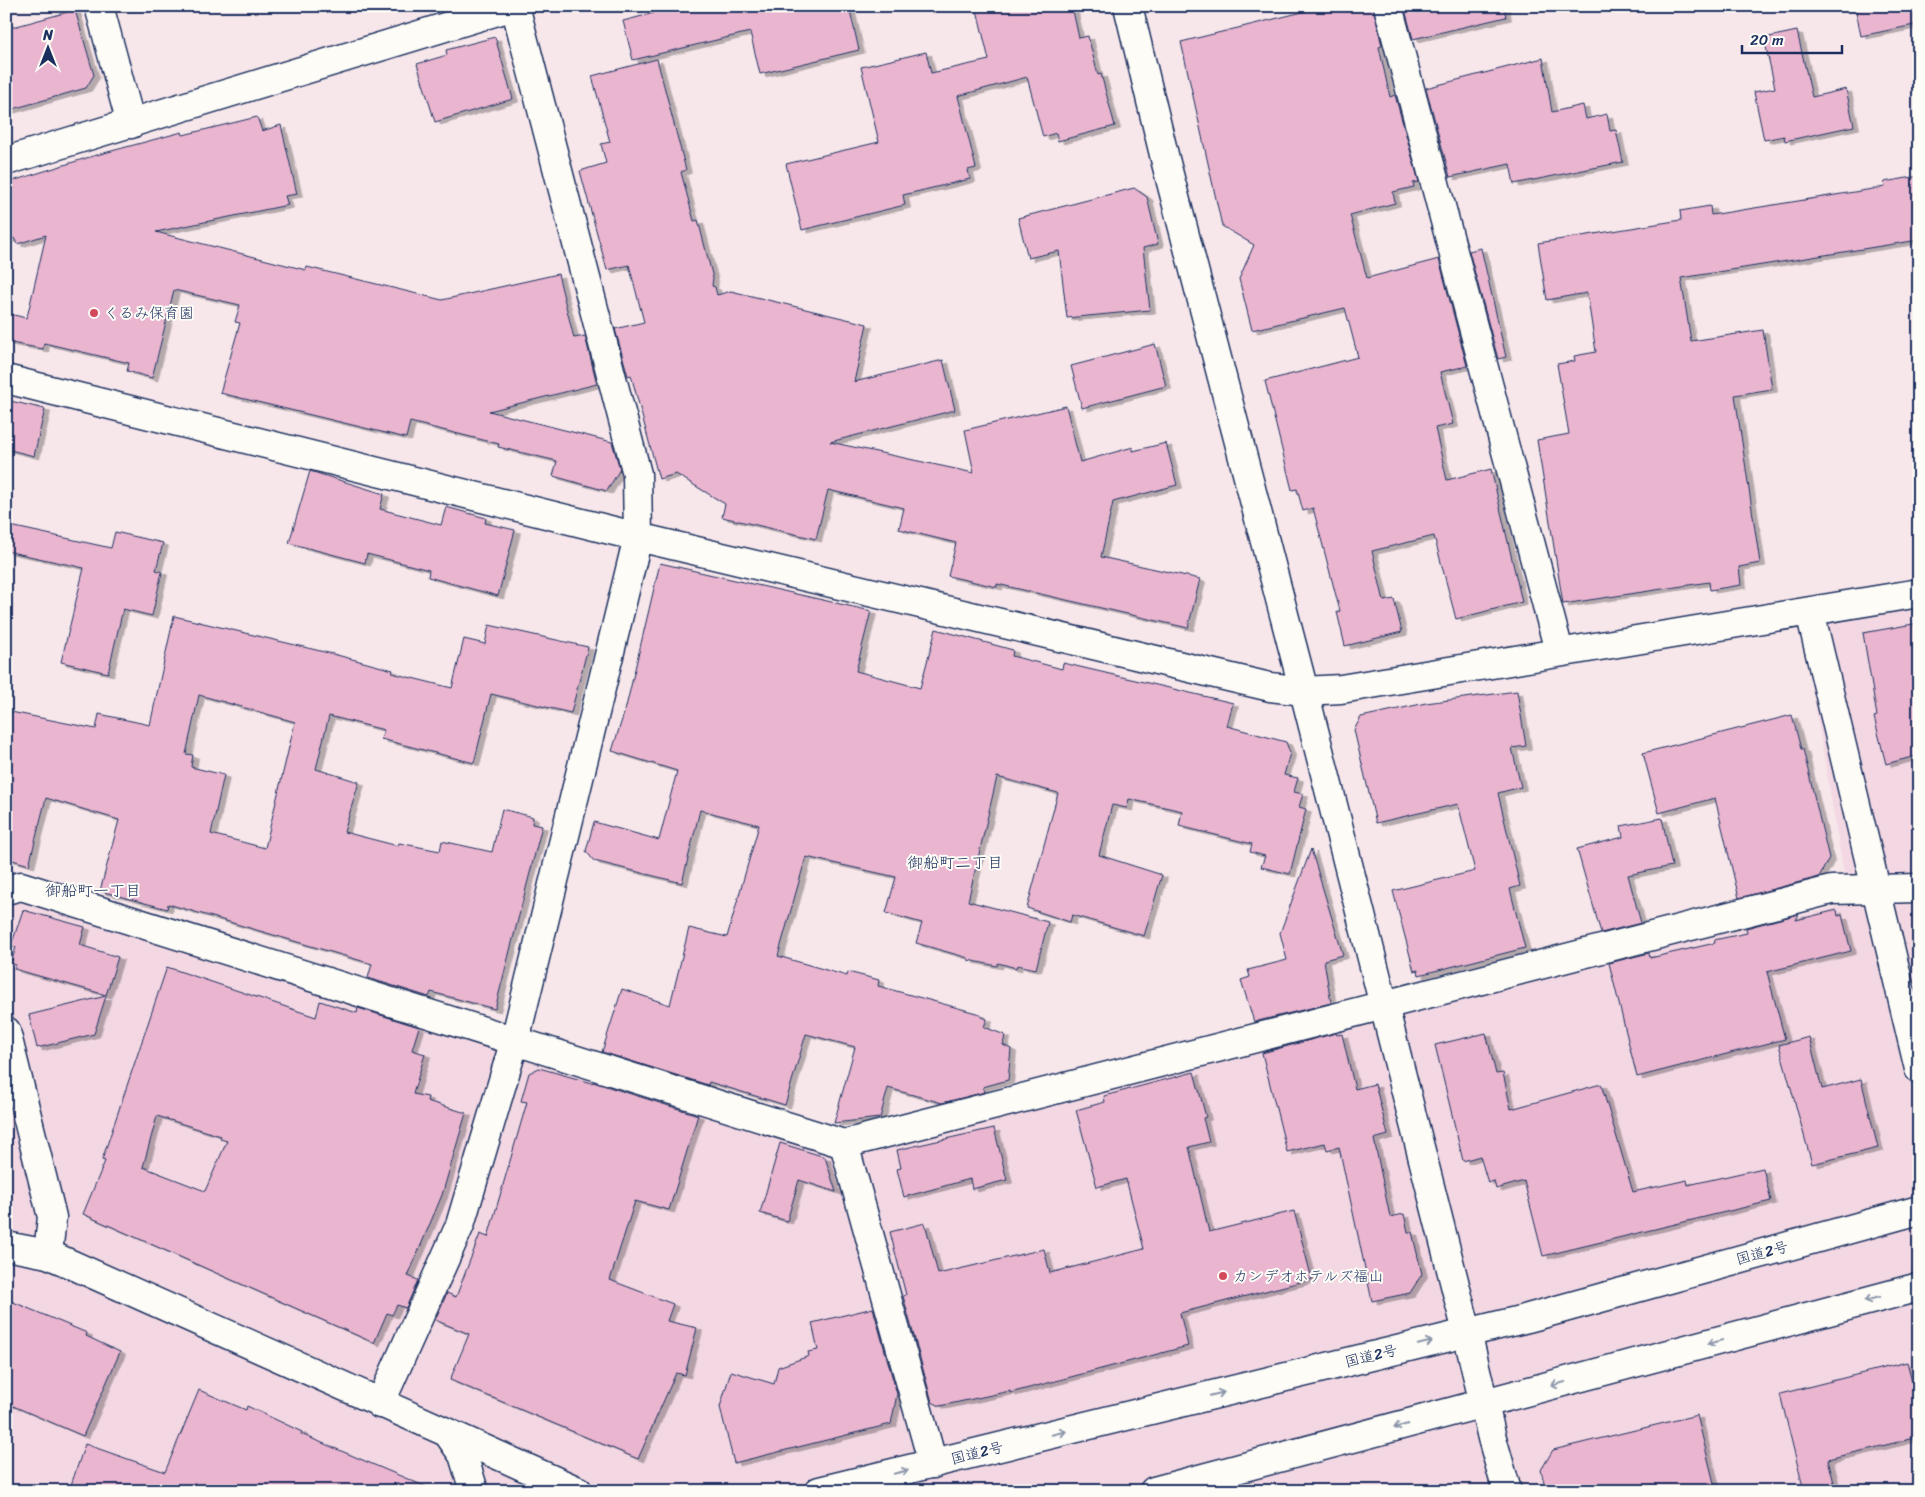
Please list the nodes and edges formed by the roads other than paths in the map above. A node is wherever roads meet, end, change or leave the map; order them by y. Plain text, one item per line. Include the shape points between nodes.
1 (98, 6) edge
2 (514, 6) edge
3 (1128, 6) edge
4 (1388, 6) edge
5 (131, 124) junction
6 (6, 161) edge
7 (6, 379) edge
8 (638, 537) junction
9 (1919, 593) edge
10 (1810, 612) junction
11 (1559, 651) junction
12 (1304, 691) junction
13 (1919, 888) edge
14 (1876, 889) junction
15 (6, 890) edge
16 (1385, 1004) junction
17 (6, 1031) edge
18 (515, 1040) junction
19 (1919, 1069) edge
20 (844, 1144) junction
21 (1919, 1210) edge
22 (6, 1246) edge
23 (48, 1254) junction
24 (1919, 1287) edge
25 (1468, 1332) junction
26 (380, 1404) junction
27 (1484, 1404) junction
28 (449, 1435) junction
29 (932, 1464) junction
30 (474, 1491) edge
31 (578, 1491) edge
32 (819, 1491) edge
33 (1154, 1491) edge
34 (1507, 1491) edge

1 - 5 main road
2 - 5 main road
2 - 8 main road via 637,474
3 - 12 main road
4 - 11 main road
5 - 6 main road
7 - 8 main road
8 - 12 main road via 1270,687
8 - 18 main road
9 - 10 main road
10 - 11 main road
10 - 14 main road
11 - 12 main road via 1341,689
12 - 16 main road
13 - 14 main road
14 - 16 main road via 1832,890
14 - 19 main road
15 - 18 main road via 21,886
16 - 20 main road
16 - 25 main road
17 - 23 main road via 52,1217
18 - 20 main road
18 - 26 main road via 460,1225
20 - 29 main road
21 - 25 main road, 国道2号
22 - 23 main road
23 - 26 main road
24 -> 27 main road
25 - 27 main road
29 -> 25 main road, 国道2号
26 - 28 main road
27 -> 33 main road
27 - 34 main road
28 - 30 main road via 463,1455
28 - 31 main road
32 -> 29 main road, 国道2号

